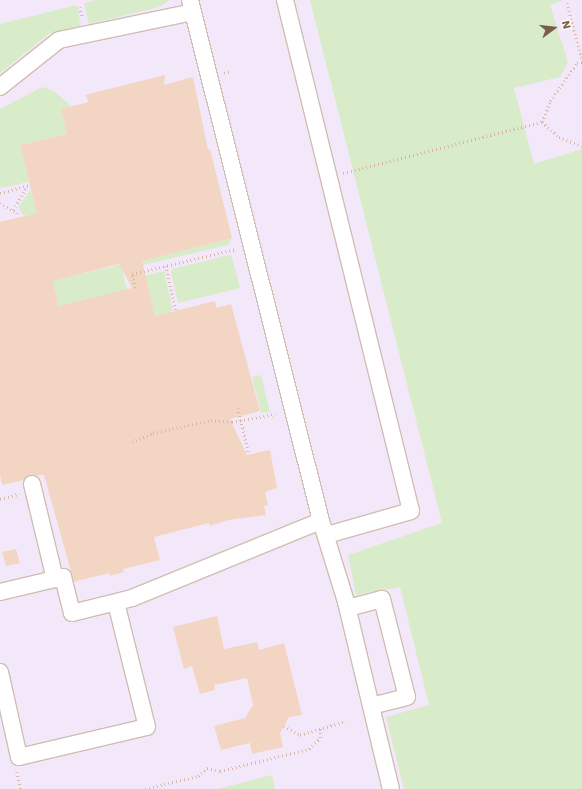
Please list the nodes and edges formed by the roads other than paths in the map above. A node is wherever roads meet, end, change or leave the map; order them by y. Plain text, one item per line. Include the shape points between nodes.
1 (285, 0) edge
2 (191, 6) edge
3 (0, 88) edge
4 (32, 484) dead end
5 (324, 528) junction
6 (55, 579) junction
7 (0, 592) edge
8 (116, 603) junction
9 (348, 608) junction
10 (0, 672) edge
11 (371, 706) junction
12 (391, 789) edge

1 - 5 lane via 411,511
2 - 3 lane via 60,40
2 - 5 lane
4 - 6 lane
5 - 8 lane
5 - 9 lane
6 - 7 lane
6 - 8 lane via 63,577 72,613
8 - 10 lane via 147,727 19,757
9 - 11 lane
9 - 11 lane via 382,599 407,697
11 - 12 lane

